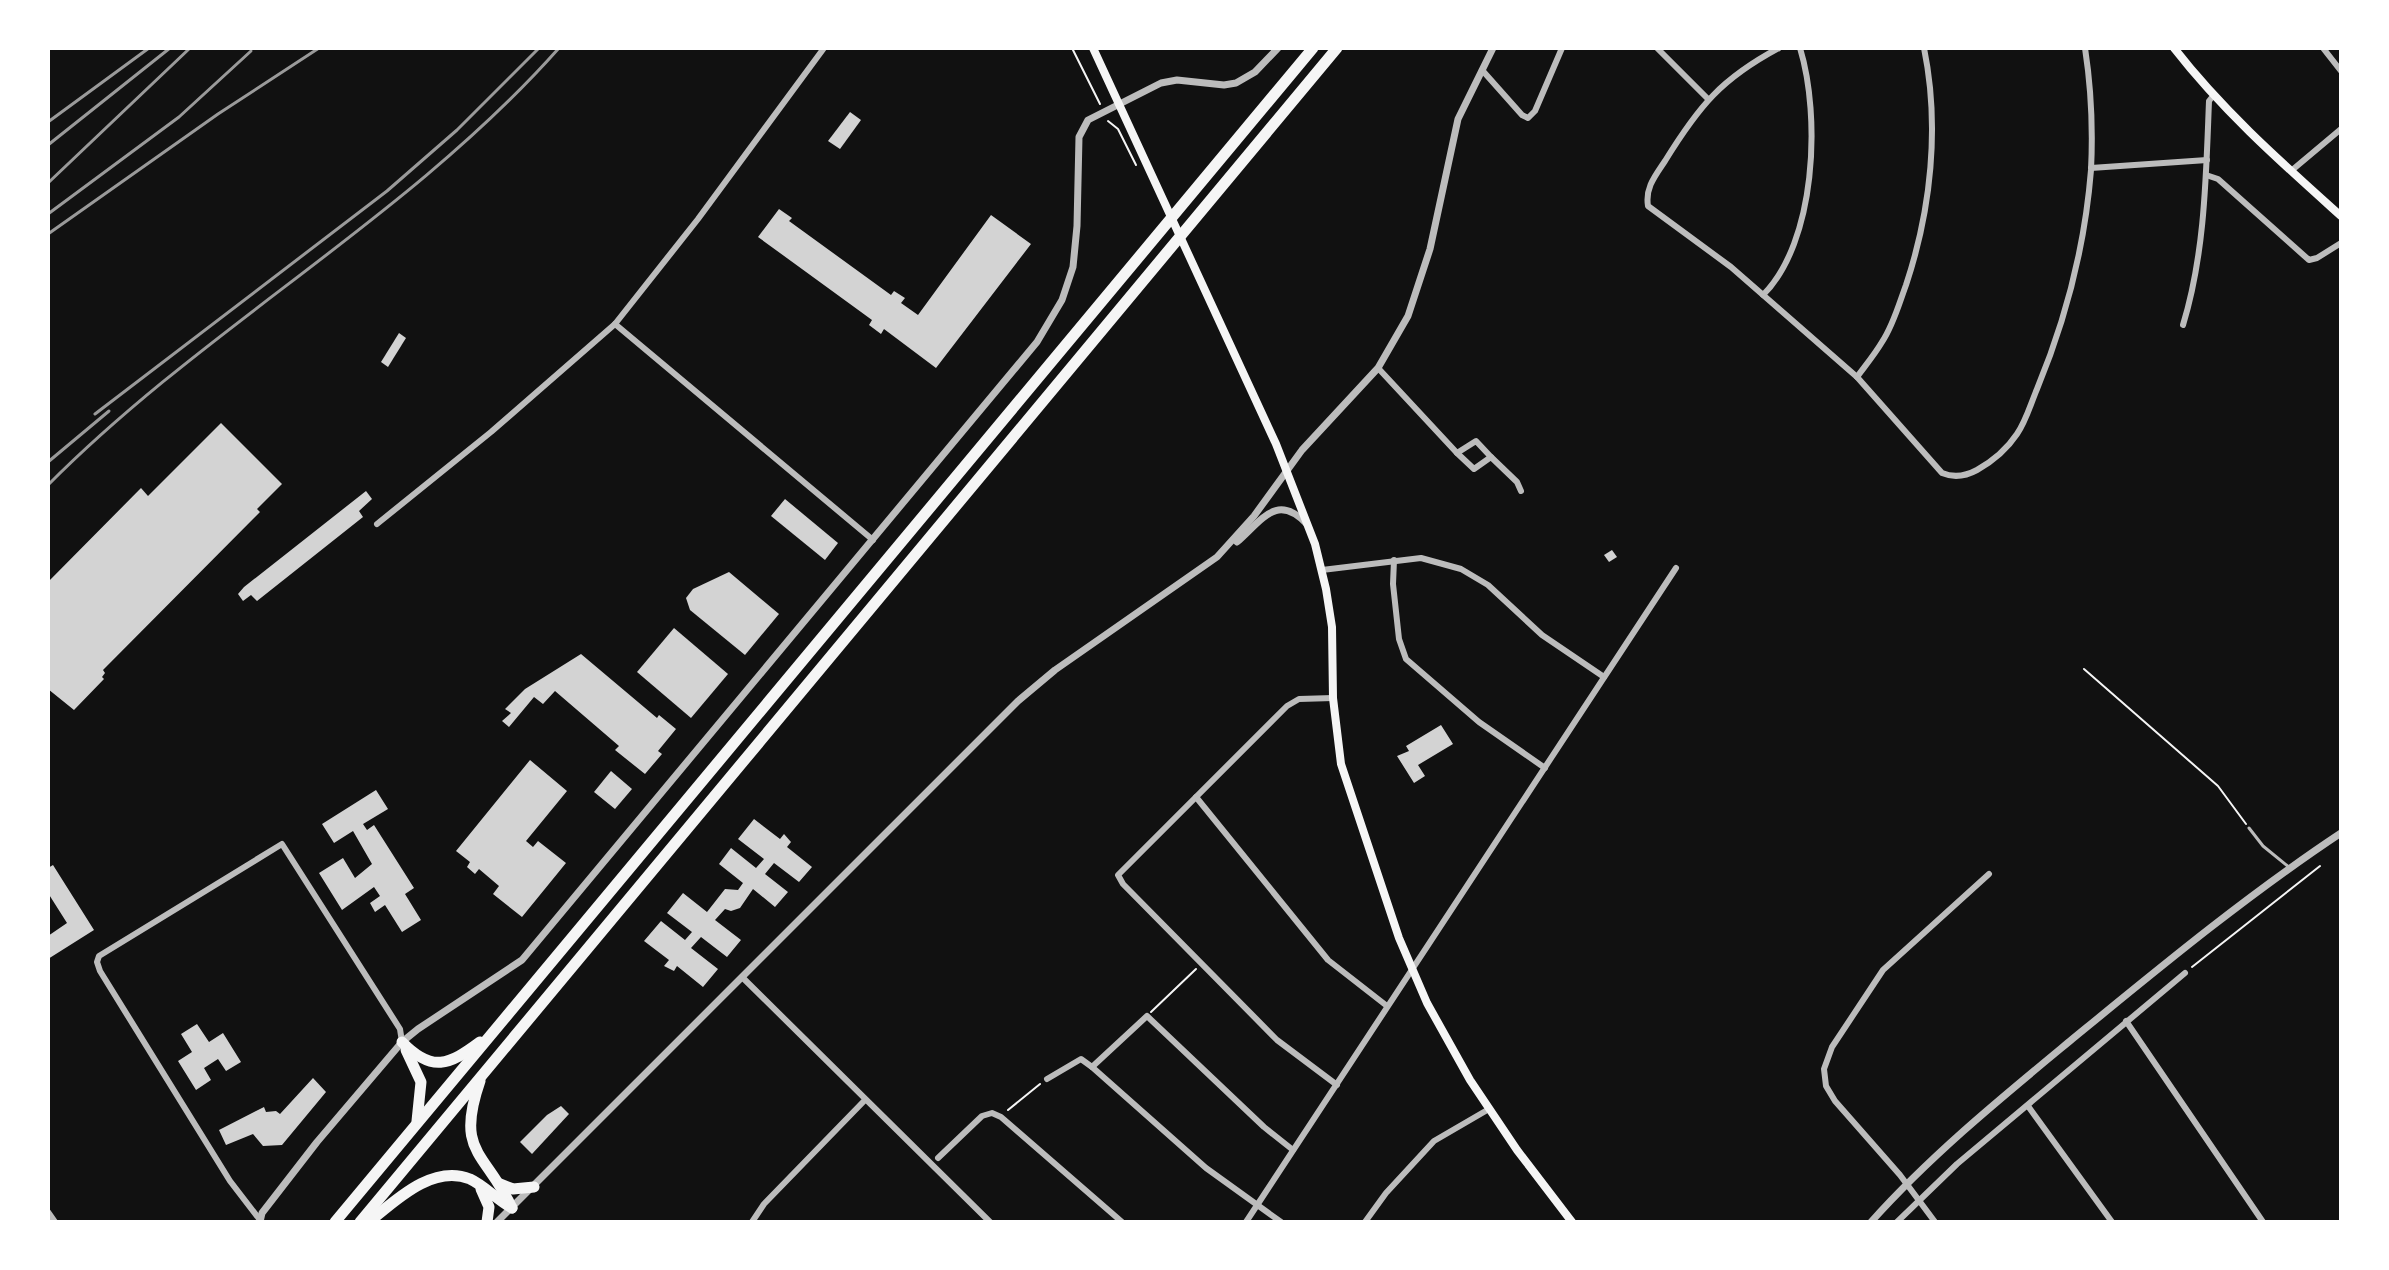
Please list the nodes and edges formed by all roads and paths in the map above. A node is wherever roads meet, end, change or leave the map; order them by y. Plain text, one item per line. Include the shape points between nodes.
1 (824, 48) edge
2 (1072, 48) edge
3 (1093, 48) edge
4 (1278, 48) edge
5 (1313, 48) edge
6 (1337, 48) edge
7 (1493, 48) edge
8 (1562, 48) edge
9 (1657, 48) edge
10 (1779, 48) edge
11 (1800, 48) edge
12 (1924, 48) edge
13 (2085, 48) edge
14 (2174, 48) edge
15 (2323, 48) edge
16 (1482, 70) junction
17 (2341, 71) edge
18 (2213, 96) junction
19 (1708, 99) junction
20 (1118, 103) junction
21 (1103, 111) junction
22 (2341, 129) edge
23 (2207, 160) junction
24 (2091, 168) junction
25 (2291, 171) junction
26 (2206, 175) junction
27 (2341, 216) edge
28 (2341, 243) edge
29 (1763, 295) junction
30 (615, 324) junction
31 (2183, 325) dead end
32 (1378, 368) junction
33 (1857, 377) junction
34 (1457, 453) junction
35 (1491, 457) junction
36 (1287, 471) junction
37 (1521, 491) dead end
38 (377, 524) dead end
39 (1309, 526) junction
40 (873, 540) junction
41 (1228, 547) junction
42 (1394, 560) junction
43 (1676, 568) dead end
44 (1322, 570) junction
45 (2084, 669) dead end
46 (1604, 677) junction
47 (1333, 698) junction
48 (1545, 768) junction
49 (1196, 797) junction
50 (2249, 828) joint
51 (2341, 833) edge
52 (2320, 866) dead end
53 (2290, 868) junction
54 (1989, 874) dead end
55 (1203, 963) junction
56 (1412, 970) junction
57 (2185, 973) joint
58 (743, 978) junction
59 (1387, 1006) junction
60 (1147, 1016) junction
61 (2126, 1021) junction
62 (496, 1030) junction
63 (402, 1042) junction
64 (1092, 1067) junction
65 (483, 1073) junction
66 (1047, 1079) joint
67 (1337, 1085) junction
68 (865, 1100) junction
69 (2028, 1106) junction
70 (1489, 1109) junction
71 (1001, 1117) junction
72 (417, 1125) junction
73 (1293, 1150) junction
74 (938, 1158) dead end
75 (494, 1180) junction
76 (1907, 1184) junction
77 (479, 1185) junction
78 (534, 1187) junction
79 (1917, 1200) junction
80 (1256, 1206) junction
81 (512, 1208) junction
82 (48, 1212) edge
83 (260, 1221) edge
84 (55, 1222) edge
85 (335, 1222) edge
86 (360, 1222) edge
87 (369, 1222) edge
88 (487, 1222) edge
89 (497, 1222) edge
90 (752, 1222) edge
91 (990, 1222) edge
92 (1122, 1222) edge
93 (1246, 1222) edge
94 (1281, 1222) edge
95 (1365, 1222) edge
96 (1572, 1222) edge
97 (1871, 1222) edge
98 (1897, 1222) edge
99 (1935, 1222) edge
100 (2112, 1222) edge
101 (2263, 1222) edge

1 - 30 street
2 - 21 path
3 - 20 main road
4 - 20 street via 1236,83 1169,81
5 - 62 highway
6 - 65 highway
7 - 16 street
8 - 16 street via 1528,118
9 - 19 street
10 - 19 street via 1750,63
11 - 29 street via 1812,132 1808,187 1786,265
12 - 33 street via 1931,161 1917,252 1883,340
13 - 24 street
14 - 18 main road
15 - 17 street
16 - 32 street via 1458,119 1430,249 1411,306
18 - 23 street
18 - 25 main road
19 - 29 street via 1646,195 1648,206
20 - 21 street
20 - 36 main road
21 - 40 street via 1088,120 1079,137 1076,245 1052,320
22 - 25 street
23 - 24 street
23 - 26 street
24 - 33 street via 2066,309 2018,433 1993,461 1971,473 1942,473
25 - 27 main road
26 - 28 street via 2218,179 2309,260
26 - 31 street via 2202,230
29 - 33 street
30 - 38 street
30 - 40 street
32 - 34 street
32 - 36 street
34 - 35 street via 1474,469
34 - 35 street via 1476,441
35 - 37 street
36 - 39 main road
36 - 41 street
39 - 41 street via 1282,508
39 - 44 main road
40 - 63 street via 522,960
41 - 58 street via 1018,701
42 - 44 street
42 - 46 street via 1421,558 1471,573 1542,635
42 - 48 street via 1399,639 1406,659 1479,722
43 - 46 street
44 - 47 main road via 1332,627
45 - 50 path via 2218,786
46 - 48 street
47 - 49 street via 1299,699 1287,706
47 - 56 main road via 1341,764 1353,807
48 - 56 street
49 - 55 street via 1118,875
49 - 59 street via 1328,960
50 - 53 lane
51 - 53 street
52 - 57 path
53 - 76 street via 2134,988 1976,1119
54 - 76 street via 1883,970 1826,1059 1826,1086 1835,1101
55 - 60 path
55 - 67 street via 1277,1040
56 - 59 street
56 - 70 main road via 1441,1031
57 - 61 street
58 - 68 street
58 - 78 street
59 - 67 street
60 - 64 street
60 - 73 street
61 - 69 street
61 - 101 street
62 - 63 highway via 447,1063 420,1058
62 - 72 highway
63 - 72 highway via 421,1082
63 - 83 street via 317,1142
63 - 83 street via 399,1028 282,844 105,951 97,962 100,971
64 - 66 street via 1081,1059
64 - 80 street
65 - 75 highway via 469,1123
65 - 86 highway
66 - 71 path
67 - 73 street
68 - 90 street
68 - 91 street
69 - 79 street
69 - 100 street
70 - 95 street via 1434,1141
70 - 96 main road
71 - 74 street via 982,1116
71 - 92 street
72 - 85 highway
73 - 80 street
75 - 78 highway via 513,1189
75 - 81 highway
76 - 79 street
76 - 97 street
77 - 81 highway
77 - 87 highway via 441,1177 408,1192
77 - 88 highway via 489,1207
78 - 81 street
79 - 98 street
79 - 99 street
80 - 93 street
80 - 94 street
81 - 89 street
82 - 84 street

